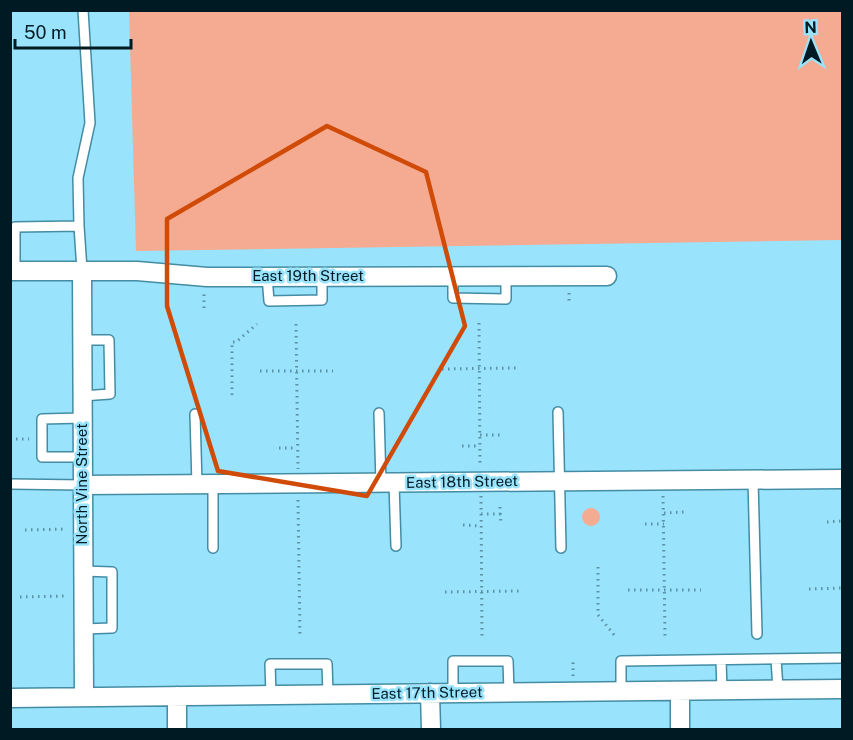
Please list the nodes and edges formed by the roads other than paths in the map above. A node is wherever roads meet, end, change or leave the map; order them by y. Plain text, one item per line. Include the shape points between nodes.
1 (83, 10) edge
2 (78, 226) junction
3 (82, 270) junction
4 (13, 271) edge
5 (267, 276) junction
6 (322, 276) junction
7 (606, 276) dead end
8 (81, 340) junction
9 (82, 396) junction
10 (558, 412) dead end
11 (379, 413) dead end
12 (195, 414) dead end
13 (82, 418) junction
14 (83, 457) junction
15 (843, 479) edge
16 (753, 480) junction
17 (559, 481) junction
18 (10, 484) edge
19 (82, 484) junction
20 (387, 484) junction
21 (205, 485) junction
22 (396, 546) dead end
23 (213, 548) dead end
24 (561, 548) dead end
25 (83, 571) junction
26 (83, 628) junction
27 (757, 634) dead end
28 (843, 658) edge
29 (776, 659) junction
30 (721, 660) junction
31 (778, 689) junction
32 (843, 689) edge
33 (722, 690) junction
34 (621, 691) junction
35 (680, 691) junction
36 (430, 693) junction
37 (453, 693) junction
38 (509, 693) junction
39 (328, 694) junction
40 (270, 695) junction
41 (177, 696) junction
42 (84, 697) junction
43 (10, 698) edge
44 (177, 729) edge
45 (431, 729) edge
46 (680, 729) edge

1 - 2 lane via 90,123 78,178
2 - 3 lane
2 - 4 lane via 15,228
3 - 4 street, East 19th Street
3 - 5 street, East 19th Street
3 - 8 street, North Vine Street
5 - 6 street, East 19th Street
5 - 6 lane via 269,301 322,300
6 - 7 street, East 19th Street
8 - 9 street, North Vine Street
8 - 9 lane via 109,340 110,394
9 - 13 street, North Vine Street
10 - 17 lane
11 - 20 lane
12 - 21 lane
13 - 14 street, North Vine Street
13 - 14 lane via 42,419 42,457
14 - 19 street, North Vine Street
15 - 16 street, East 18th Street
16 - 17 street, East 18th Street
16 - 27 lane
17 - 20 street, East 18th Street
17 - 24 lane
18 - 19 lane
19 - 21 street, East 18th Street
19 - 25 street, North Vine Street
20 - 21 street, East 18th Street
20 - 22 lane
21 - 23 lane
25 - 26 street, North Vine Street
25 - 26 lane via 112,572 112,628
26 - 42 street, North Vine Street
28 - 29 lane
29 - 30 lane
29 - 31 lane
30 - 33 lane
30 - 34 lane via 621,661
31 - 32 street, East 17th Street
31 - 33 street, East 17th Street
33 - 35 street, East 17th Street
34 - 35 street, East 17th Street
34 - 38 street, East 17th Street
35 - 46 street
36 - 37 street, East 17th Street
36 - 39 street, East 17th Street
36 - 45 street
37 - 38 street, East 17th Street
37 - 38 lane via 453,661 508,661
39 - 40 street, East 17th Street
39 - 40 lane via 327,664 270,664
40 - 41 street, East 17th Street
41 - 42 street, East 17th Street
41 - 44 street
42 - 43 street, East 17th Street

